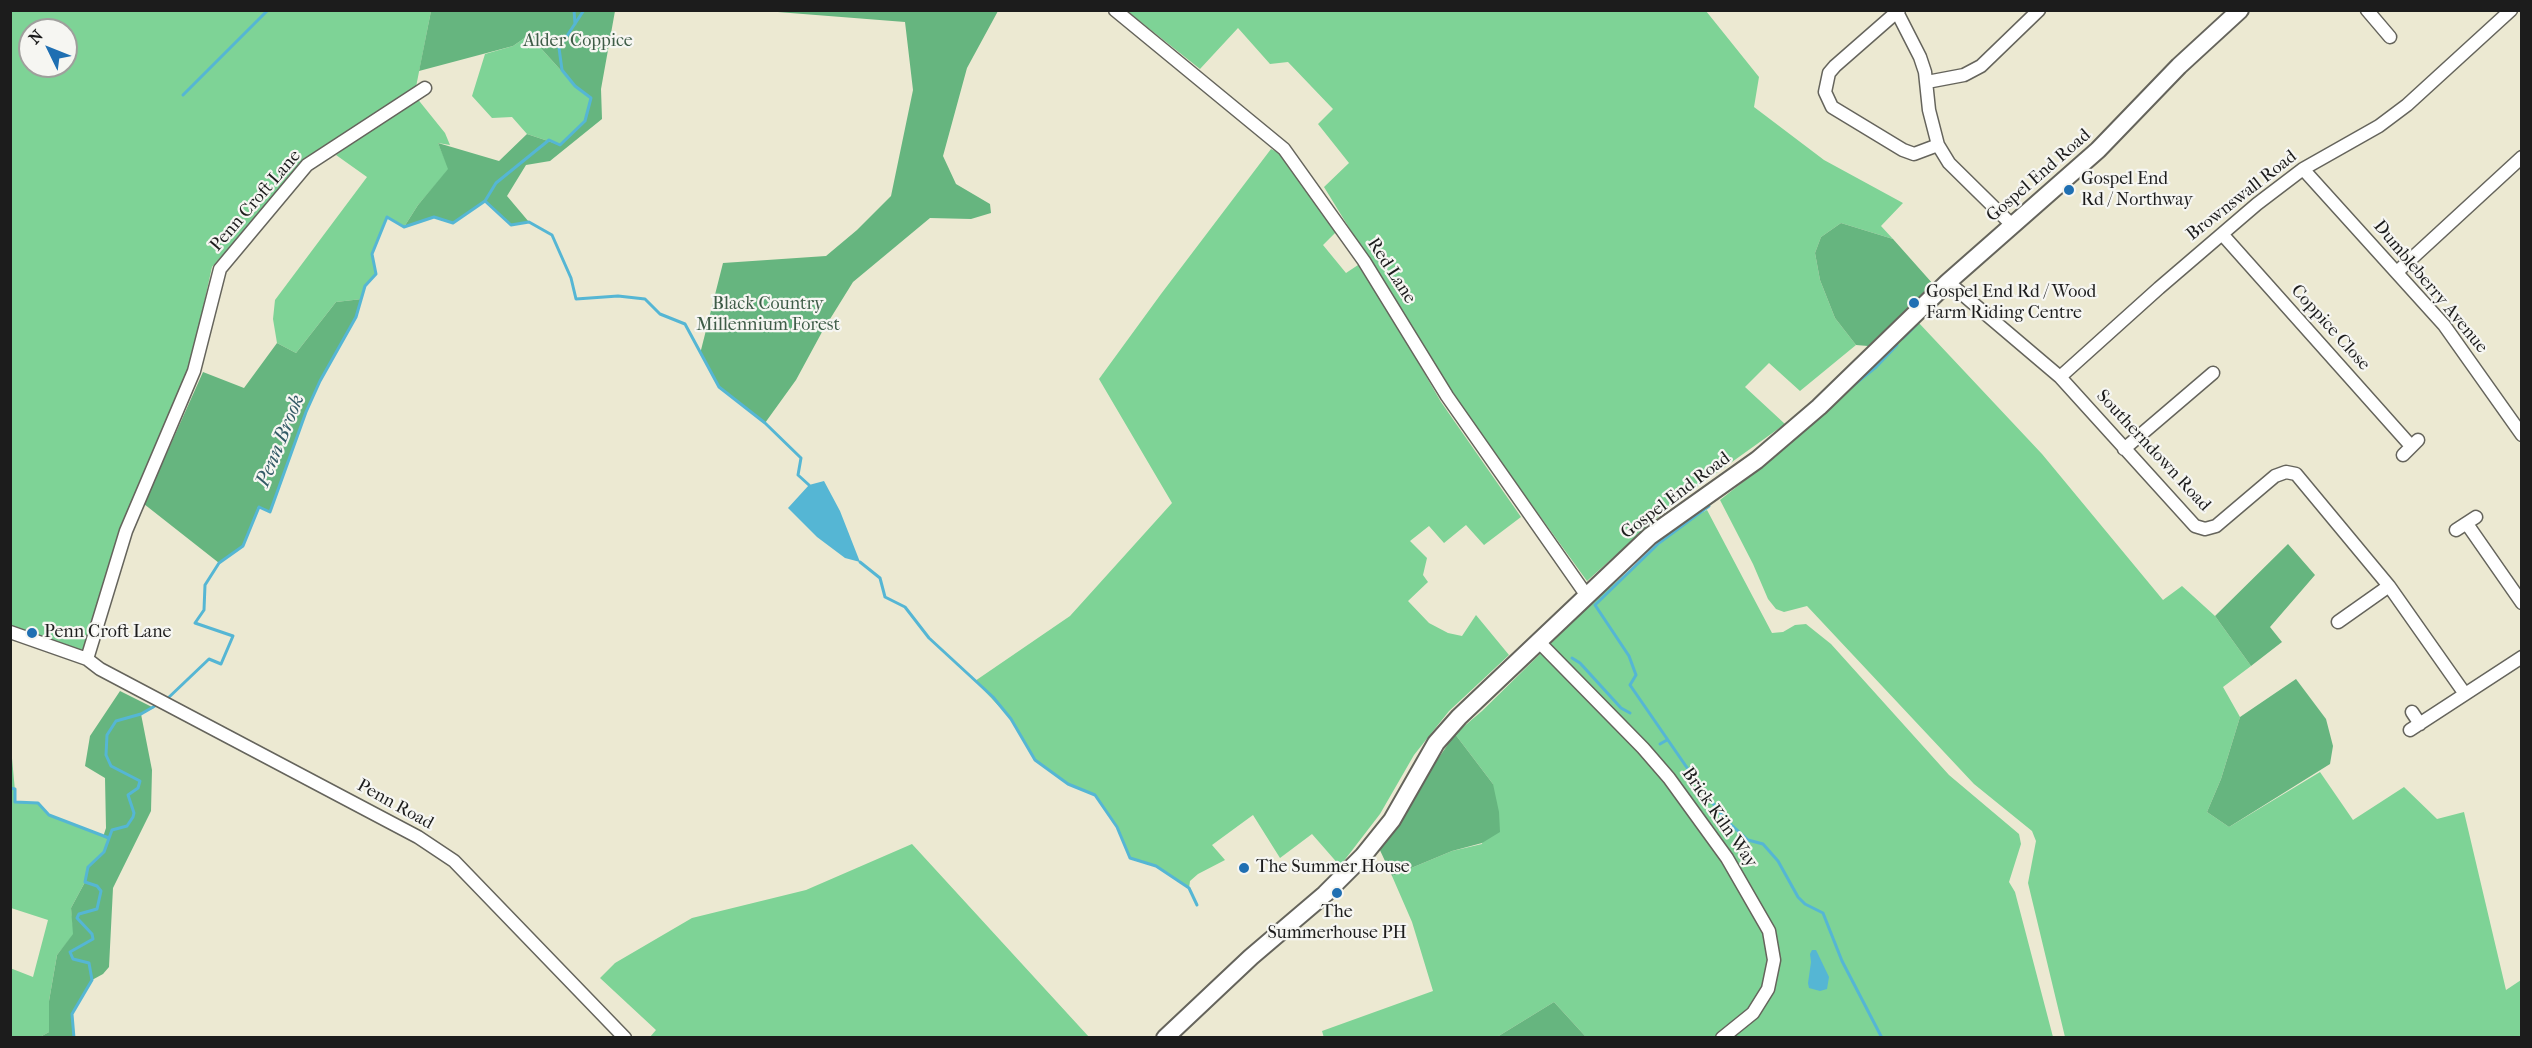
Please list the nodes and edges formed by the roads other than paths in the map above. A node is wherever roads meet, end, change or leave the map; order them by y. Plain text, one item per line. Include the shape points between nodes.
1 (1115, 10) edge
2 (2039, 10) edge
3 (2240, 10) edge
4 (2367, 10) edge
5 (2511, 10) edge
6 (2516, 10) edge
7 (1897, 11) edge
8 (2522, 16) edge
9 (2390, 37) dead end
10 (1927, 82) junction
11 (425, 88) dead end
12 (1938, 146) junction
13 (2522, 157) edge
14 (2303, 169) junction
15 (2012, 225) junction
16 (2222, 234) junction
17 (2397, 272) junction
18 (1948, 282) junction
19 (2212, 373) dead end
20 (2060, 377) junction
21 (2522, 435) edge
22 (2410, 447) dead end
23 (2124, 448) junction
24 (2466, 524) dead end
25 (2389, 586) junction
26 (1587, 596) junction
27 (2522, 603) edge
28 (2338, 622) dead end
29 (10, 632) edge
30 (1540, 643) junction
31 (2522, 657) edge
32 (87, 659) junction
33 (2465, 694) junction
34 (2412, 712) dead end
35 (625, 1038) edge
36 (1165, 1038) edge
37 (1722, 1038) edge

1 - 26 street, Red Lane via 1284,149 1364,261 1447,396
2 - 10 street via 1981,66 1964,75
3 - 15 main road, Gospel End Road via 2098,150
4 - 9 street
5 - 14 street, Brownswall Road via 2407,105 2379,126
6 - 8 street
7 - 10 street via 1920,57
7 - 12 street via 1835,66 1829,73 1825,92 1832,107 1903,150 1914,154
10 - 12 street
11 - 32 street, Penn Croft Lane via 307,165 220,269 194,371 126,531
12 - 15 street via 1949,163
13 - 17 street
14 - 16 street, Brownswall Road
14 - 17 street, Dumbleberry Avenue
15 - 18 main road, Gospel End Road
16 - 20 street, Brownswall Road
16 - 22 street, Coppice Close
17 - 21 street, Dumbleberry Avenue via 2444,325
18 - 20 street, Southerndown Road
18 - 26 main road, Gospel End Road via 1786,436 1650,536
19 - 23 street
20 - 23 street, Southerndown Road
23 - 25 street, Southerndown Road via 2195,526 2205,529 2216,526 2274,476 2296,474
24 - 27 street
25 - 28 street
25 - 33 street, Southerndown Road
26 - 30 main road, Gospel End Road
29 - 32 street, Penn Road
30 - 36 main road, Gospel End Road via 1436,743 1392,820 1364,856
30 - 37 street, Brick Kiln Way via 1670,778 1727,858 1769,931 1774,960 1768,989 1753,1013
31 - 33 street
32 - 35 street, Penn Road via 418,837 454,861
33 - 34 street via 2415,727

